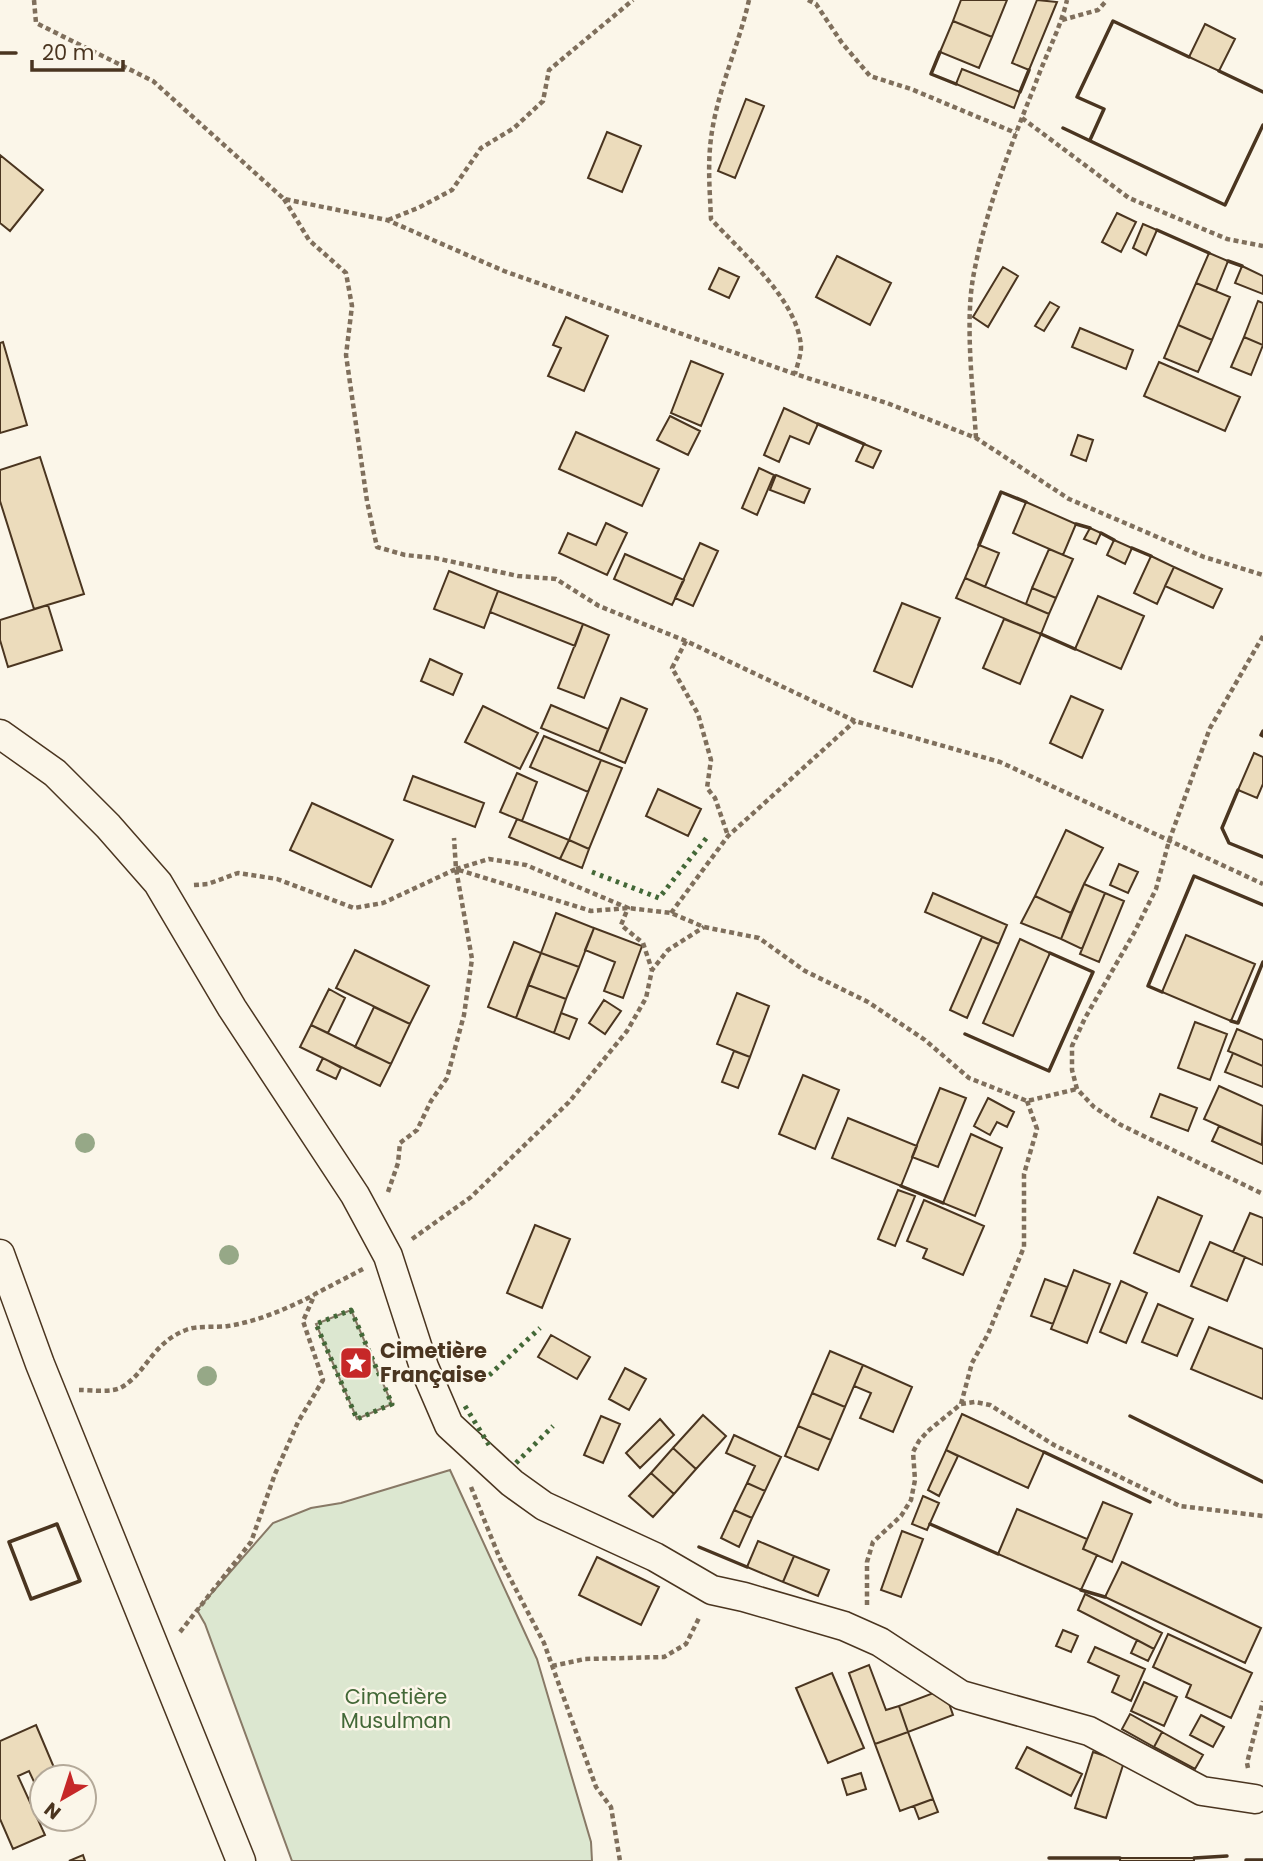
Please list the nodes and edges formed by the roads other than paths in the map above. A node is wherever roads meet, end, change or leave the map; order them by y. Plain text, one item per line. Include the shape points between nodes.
1 (0, 734) edge
2 (0, 1254) edge
3 (1255, 1799) road end
4 (241, 1861) edge

1 - 3 street via 55,774 158,883 232,1007 355,1195 388,1256 424,1367 449,1425 512,1483 544,1506 655,1557 712,1590 844,1626 880,1642 961,1695 1089,1731 1202,1791
2 - 4 street via 50,1390

